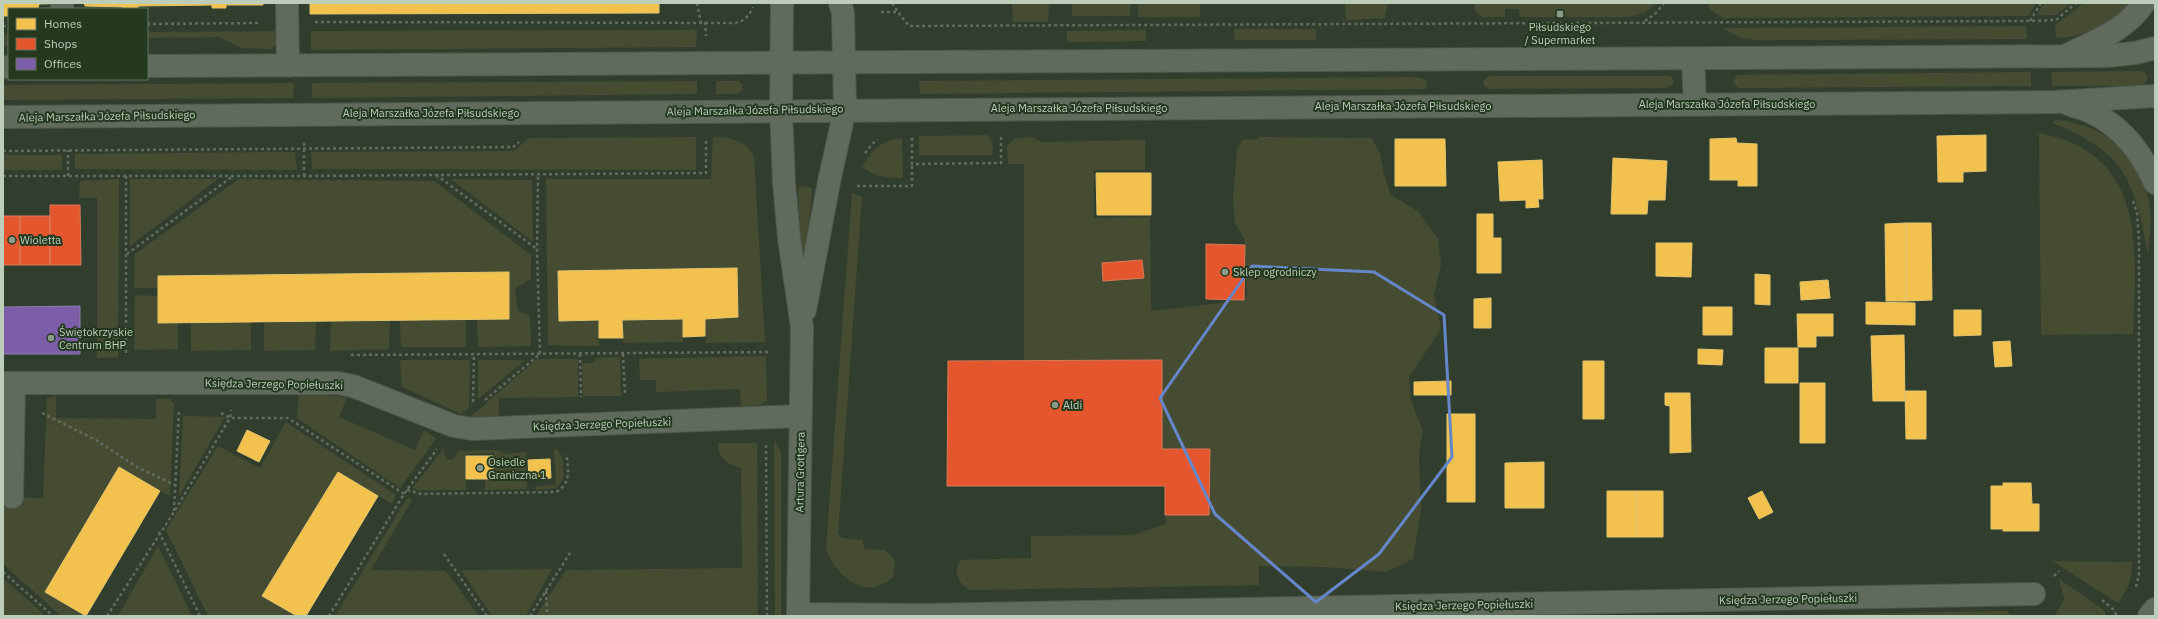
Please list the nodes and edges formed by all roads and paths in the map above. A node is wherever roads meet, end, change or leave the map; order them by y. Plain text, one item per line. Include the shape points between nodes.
1 (697, 3) edge
2 (782, 3) edge
3 (840, 3) edge
4 (892, 3) edge
5 (1664, 3) edge
6 (2041, 3) edge
7 (2076, 3) edge
8 (2144, 3) edge
9 (881, 12) dead end
10 (898, 12) junction
11 (287, 13) edge
12 (750, 15) dead end
13 (2030, 21) junction
14 (1644, 22) junction
15 (701, 23) junction
16 (148, 24) edge
17 (2155, 48) edge
18 (2066, 56) junction
19 (1693, 58) junction
20 (783, 63) junction
21 (844, 63) junction
22 (148, 66) edge
23 (288, 66) junction
24 (2155, 96) edge
25 (2055, 102) junction
26 (1696, 104) junction
27 (845, 109) junction
28 (781, 110) junction
29 (3, 117) edge
30 (706, 137) dead end
31 (883, 137) dead end
32 (523, 138) dead end
33 (1001, 144) dead end
34 (912, 147) dead end
35 (68, 150) junction
36 (3, 151) edge
37 (304, 154) dead end
38 (863, 156) dead end
39 (912, 164) junction
40 (538, 174) junction
41 (436, 175) junction
42 (3, 176) edge
43 (68, 176) junction
44 (126, 176) junction
45 (234, 176) junction
46 (304, 176) junction
47 (2155, 183) edge
48 (854, 186) dead end
49 (2131, 195) dead end
50 (537, 250) junction
51 (126, 254) junction
52 (802, 327) junction
53 (771, 352) dead end
54 (474, 354) junction
55 (540, 354) junction
56 (580, 354) junction
57 (623, 354) junction
58 (347, 355) dead end
59 (126, 357) dead end
60 (9, 383) edge
61 (181, 383) junction
62 (581, 396) dead end
63 (473, 410) junction
64 (179, 411) junction
65 (41, 412) dead end
66 (186, 412) dead end
67 (216, 412) dead end
68 (800, 416) junction
69 (230, 418) junction
70 (766, 418) junction
71 (625, 423) junction
72 (454, 426) junction
73 (562, 449) dead end
74 (175, 485) junction
75 (407, 490) junction
76 (404, 494) junction
77 (12, 496) dead end
78 (174, 512) junction
79 (159, 532) junction
80 (570, 553) dead end
81 (444, 554) dead end
82 (3, 572) edge
83 (546, 590) junction
84 (2135, 593) dead end
85 (2034, 594) dead end
86 (2102, 600) dead end
87 (2155, 609) edge
88 (2123, 611) dead end
89 (798, 615) edge
90 (969, 615) edge
91 (53, 616) edge
92 (107, 616) edge
93 (200, 616) edge
94 (329, 616) edge
95 (487, 616) edge
96 (530, 616) edge
97 (547, 616) edge
98 (766, 616) edge
99 (906, 616) edge
100 (2117, 616) edge
101 (2149, 616) edge

1 - 15 path
2 - 20 street, Artura Grottgera
3 - 21 street, Artura Grottgera via 843,13
4 - 10 path
5 - 14 path
6 - 13 path
7 - 13 path via 2056,20
8 - 18 street via 2117,31
9 - 10 path
10 - 14 path via 908,26
11 - 15 path
11 - 16 path
11 - 23 street
12 - 15 path via 739,23
13 - 14 path
17 - 18 street via 2106,56
18 - 19 street
19 - 21 street
19 - 26 street
20 - 21 street
20 - 23 street
20 - 28 street, Artura Grottgera
21 - 27 street, Artura Grottgera
22 - 23 street
24 - 25 street, Aleja Marszałka Józefa Piłsudskiego
25 - 26 street, Aleja Marszałka Józefa Piłsudskiego
25 - 47 street via 2087,109 2108,120 2128,138 2147,164
26 - 27 street, Aleja Marszałka Józefa Piłsudskiego
27 - 28 street, Aleja Marszałka Józefa Piłsudskiego
27 - 52 street, Artura Grottgera via 828,182
28 - 29 street, Aleja Marszałka Józefa Piłsudskiego
28 - 52 street, Artura Grottgera via 789,238
30 - 40 path via 706,173
31 - 38 path via 873,143
32 - 35 path via 513,147
33 - 39 path via 1001,163
34 - 39 path
35 - 36 path
35 - 43 path
37 - 46 path
39 - 48 path via 912,186
40 - 41 path
40 - 50 path
41 - 46 path
41 - 50 path
42 - 43 path
43 - 44 path
44 - 45 path
44 - 51 path
45 - 46 path
45 - 51 path
49 - 84 path via 2137,214 2139,240 2140,574
50 - 55 path
51 - 59 path
52 - 68 street, Artura Grottgera
53 - 57 path
54 - 55 path
54 - 58 path
54 - 63 path
55 - 56 path
55 - 63 path
56 - 57 path
56 - 62 path
57 - 71 path
60 - 61 street, Księdza Jerzego Popiełuszki
60 - 77 street
61 - 64 path
61 - 72 street, Księdza Jerzego Popiełuszki via 338,383 353,386
63 - 72 path
64 - 66 path
64 - 74 path
65 - 74 path via 96,440 137,467
67 - 69 path
68 - 70 street, Księdza Jerzego Popiełuszki
68 - 89 street, Artura Grottgera
69 - 76 path via 288,418
69 - 78 path
70 - 71 street, Księdza Jerzego Popiełuszki
70 - 98 path
71 - 72 street, Księdza Jerzego Popiełuszki via 491,428
72 - 75 path
73 - 75 path via 566,454 568,474 564,485 556,492 422,494
74 - 78 path
75 - 76 path
76 - 94 path
78 - 79 path
79 - 92 path
79 - 93 path
80 - 83 path
81 - 95 path
82 - 91 path
83 - 96 path
83 - 97 path
85 - 90 street, Księdza Jerzego Popiełuszki
86 - 100 path
87 - 101 street
88 - 100 path
89 - 99 street, Księdza Jerzego Popiełuszki
90 - 99 street, Księdza Jerzego Popiełuszki

